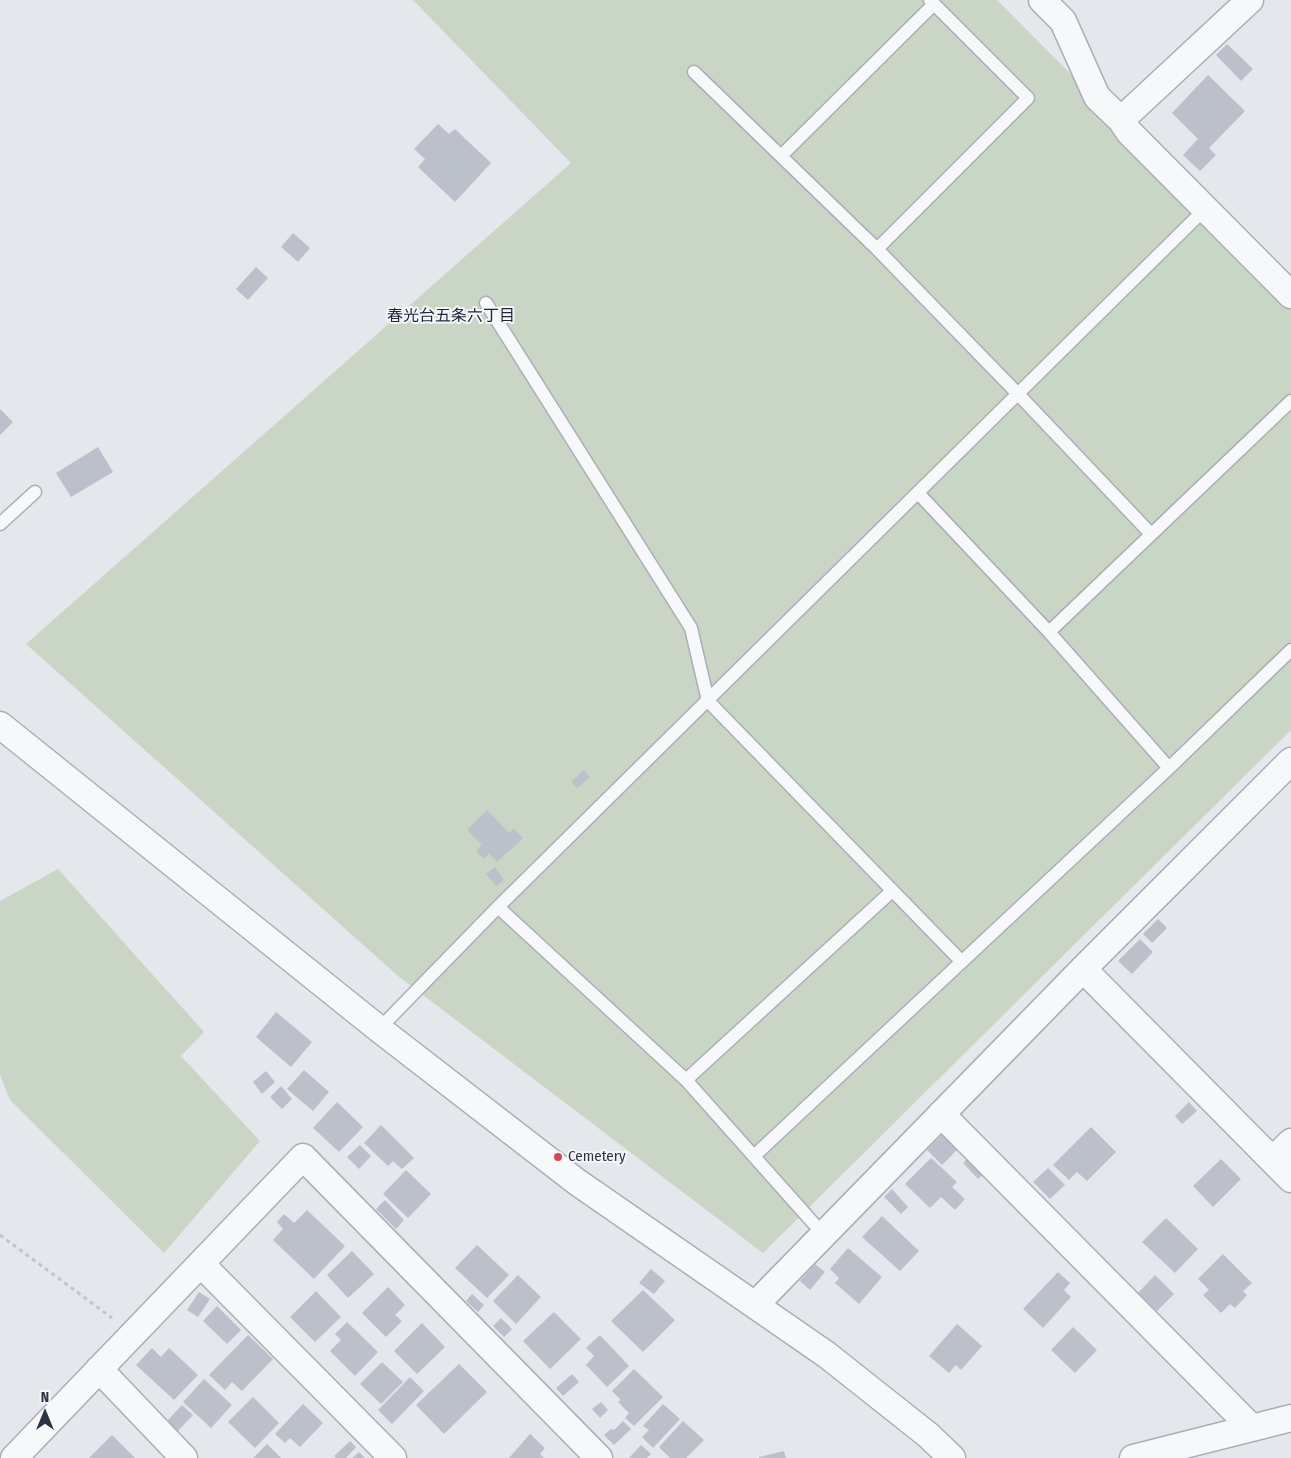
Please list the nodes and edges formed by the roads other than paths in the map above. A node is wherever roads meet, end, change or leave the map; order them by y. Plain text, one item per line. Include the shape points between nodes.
1 (1042, 0) edge
2 (1250, 0) edge
3 (932, 2) edge
4 (694, 72) dead end
5 (1121, 120) junction
6 (781, 156) junction
7 (1205, 209) junction
8 (876, 249) junction
9 (1291, 295) edge
10 (486, 303) dead end
11 (1018, 394) junction
12 (1291, 401) edge
13 (35, 492) dead end
14 (918, 493) junction
15 (0, 524) edge
16 (1151, 534) junction
17 (1048, 632) junction
18 (1291, 650) edge
19 (708, 701) junction
20 (0, 724) edge
21 (1291, 761) edge
22 (1169, 768) junction
23 (892, 891) junction
24 (498, 907) junction
25 (962, 962) junction
26 (1083, 969) junction
27 (379, 1029) junction
28 (686, 1080) junction
29 (941, 1114) junction
30 (1291, 1142) edge
31 (754, 1156) junction
32 (1273, 1160) junction
33 (1291, 1179) edge
34 (824, 1234) junction
35 (201, 1264) junction
36 (755, 1305) junction
37 (99, 1370) junction
38 (1291, 1418) edge
39 (1252, 1428) junction
40 (14, 1458) edge
41 (184, 1458) edge
42 (393, 1458) edge
43 (598, 1458) edge
44 (952, 1458) edge
45 (1133, 1458) edge

1 - 5 street via 1063,21 1097,97
2 - 5 street
3 - 6 lane
3 - 8 lane via 1028,98
4 - 6 lane
5 - 7 street
6 - 8 lane
7 - 9 street
7 - 11 lane
8 - 11 lane
10 - 19 lane via 691,628
11 - 14 lane
11 - 16 lane
12 - 16 lane
13 - 15 lane
14 - 17 lane
14 - 19 lane
16 - 17 lane
17 - 22 lane
18 - 22 lane
19 - 23 lane
19 - 24 lane
20 - 27 street
21 - 26 street
22 - 25 lane
23 - 25 lane
23 - 28 lane
24 - 27 lane
24 - 28 lane
25 - 31 lane
26 - 29 street
26 - 32 street
27 - 36 street via 577,1182
28 - 31 lane
29 - 34 street
29 - 39 street
30 - 32 street
31 - 34 lane
32 - 33 street
34 - 36 street
35 - 37 street
35 - 42 street
35 - 43 street via 303,1157
36 - 44 street via 827,1355
37 - 40 street
37 - 41 street
38 - 39 street
39 - 45 street

